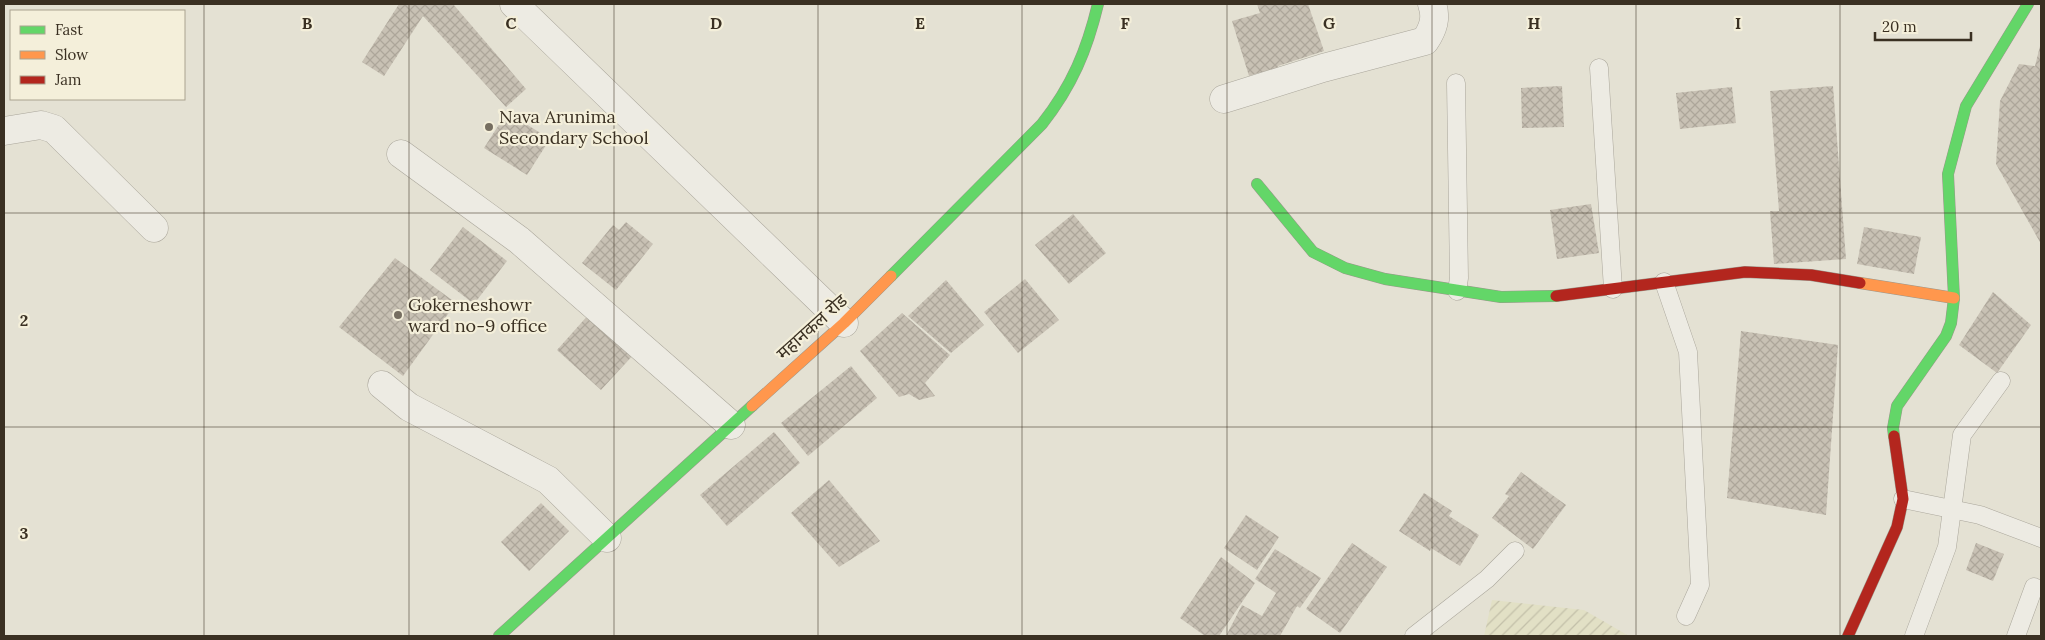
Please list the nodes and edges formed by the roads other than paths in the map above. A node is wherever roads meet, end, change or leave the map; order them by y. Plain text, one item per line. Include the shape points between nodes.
1 (514, 4) edge
2 (1098, 4) edge
3 (1432, 4) edge
4 (2028, 4) edge
5 (1599, 68) dead end
6 (1456, 83) dead end
7 (1224, 99) dead end
8 (4, 131) edge
9 (401, 154) dead end
10 (1257, 184) dead end
11 (154, 228) dead end
12 (1664, 282) junction
13 (1613, 289) junction
14 (1457, 291) junction
15 (1954, 298) junction
16 (844, 323) junction
17 (2000, 381) dead end
18 (382, 385) dead end
19 (731, 425) junction
20 (1903, 499) junction
21 (1953, 510) junction
22 (606, 538) junction
23 (2041, 538) edge
24 (1515, 551) dead end
25 (2034, 587) dead end
26 (1686, 616) dead end
27 (499, 636) edge
28 (1414, 636) edge
29 (1848, 636) edge
30 (1914, 636) edge
31 (2016, 636) edge

1 - 16 street
2 - 16 street, महानकल रोड via 1082,56 1064,94 1042,124
3 - 7 street via 1435,13 1432,31 1425,41
4 - 15 street via 1966,106 1948,174
5 - 13 lane
6 - 14 lane
8 - 11 street via 40,125 54,129
9 - 19 street via 519,240
10 - 14 street via 1313,252 1346,268 1385,279
12 - 13 street
12 - 15 street via 1745,272 1811,275
12 - 26 lane via 1689,361 1700,585
13 - 14 street via 1544,297 1501,297
15 - 20 street via 1946,336 1897,406 1893,428
16 - 19 street, महानकल रोड
17 - 21 lane via 1962,435
18 - 22 street via 409,407 548,480
19 - 22 street, महानकल रोड
20 - 21 lane
20 - 29 street via 1897,527
21 - 23 lane via 1980,515
21 - 30 lane via 1948,547
22 - 27 street, महानकल रोड
24 - 28 lane via 1487,579
25 - 31 lane

